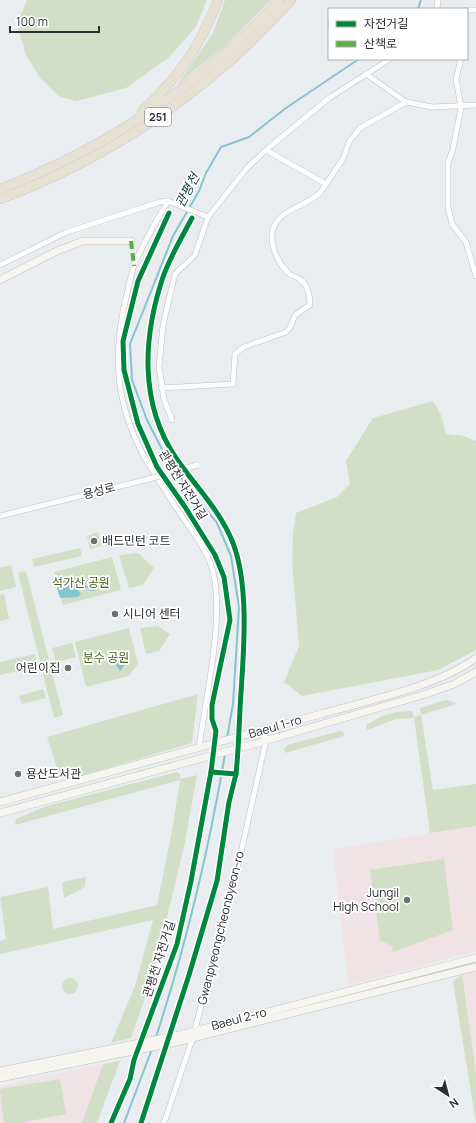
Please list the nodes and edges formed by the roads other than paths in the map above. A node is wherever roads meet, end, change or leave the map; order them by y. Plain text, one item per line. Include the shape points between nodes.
1 (218, 0) edge
2 (279, 0) edge
3 (291, 0) edge
4 (298, 0) edge
5 (250, 43) junction
6 (388, 60) edge
7 (461, 60) edge
8 (366, 74) junction
9 (406, 102) junction
10 (476, 105) edge
11 (461, 106) junction
12 (103, 141) junction
13 (266, 150) junction
14 (326, 184) junction
15 (0, 189) edge
16 (0, 199) edge
17 (168, 201) junction
18 (208, 217) junction
19 (130, 241) dead end
20 (0, 265) edge
21 (476, 276) edge
22 (0, 280) edge
23 (162, 388) junction
24 (172, 420) dead end
25 (197, 465) dead end
26 (0, 516) edge
27 (476, 658) edge
28 (476, 672) edge
29 (260, 731) junction
30 (266, 741) junction
31 (201, 747) junction
32 (0, 802) edge
33 (0, 813) edge
34 (476, 958) edge
35 (476, 968) edge
36 (194, 1034) junction
37 (178, 1038) junction
38 (0, 1071) edge
39 (0, 1078) edge
40 (164, 1123) edge

1 - 12 highway via 206,31 174,80 138,114
2 - 12 highway, 251 via 213,63 150,111
3 - 5 highway, 251
4 - 5 highway
5 - 16 highway, 251 via 189,94 131,135 61,173
6 - 8 street
7 - 11 street via 456,79
8 - 9 street
8 - 13 street via 329,98
9 - 11 street via 432,107
9 - 14 street via 360,128
10 - 11 street
11 - 21 street via 448,163 448,207 452,224 466,242
12 - 15 highway, 251 via 56,166
13 - 14 street
13 - 18 street via 247,168
14 - 23 street via 320,193 279,218 272,237 274,251 280,263 287,272 303,281 310,297 310,305 294,315 286,332 244,347 235,354 233,384
17 - 18 street
17 - 20 street via 140,207 67,232
17 - 31 street via 134,266 121,318 117,346 118,372 127,416 144,456 200,543 211,566 216,594 216,626
18 - 23 street via 195,255 175,274 163,325 159,367
19 - 22 main road via 84,241 57,250
23 - 24 street
25 - 26 street, 용성로, bridge
27 - 29 main road, Baeul 1-ro via 432,682
28 - 30 main road, Baeul 1-ro via 454,684 426,694
29 - 30 street, Gwanpyeongcheonbyeon-ro
29 - 31 main road, Baeul 1-ro
30 - 33 main road, Baeul 1-ro
30 - 36 street, Gwanpyeongcheonbyeon-ro via 241,852
31 - 32 main road, Baeul 1-ro
34 - 36 main road, Baeul 2-ro
35 - 36 main road, Baeul 2-ro
36 - 37 main road, Baeul 2-ro
36 - 40 street, Gwanpyeongcheonbyeon-ro
37 - 38 main road, Baeul 2-ro via 129,1044
37 - 39 main road, Baeul 2-ro via 126,1052

